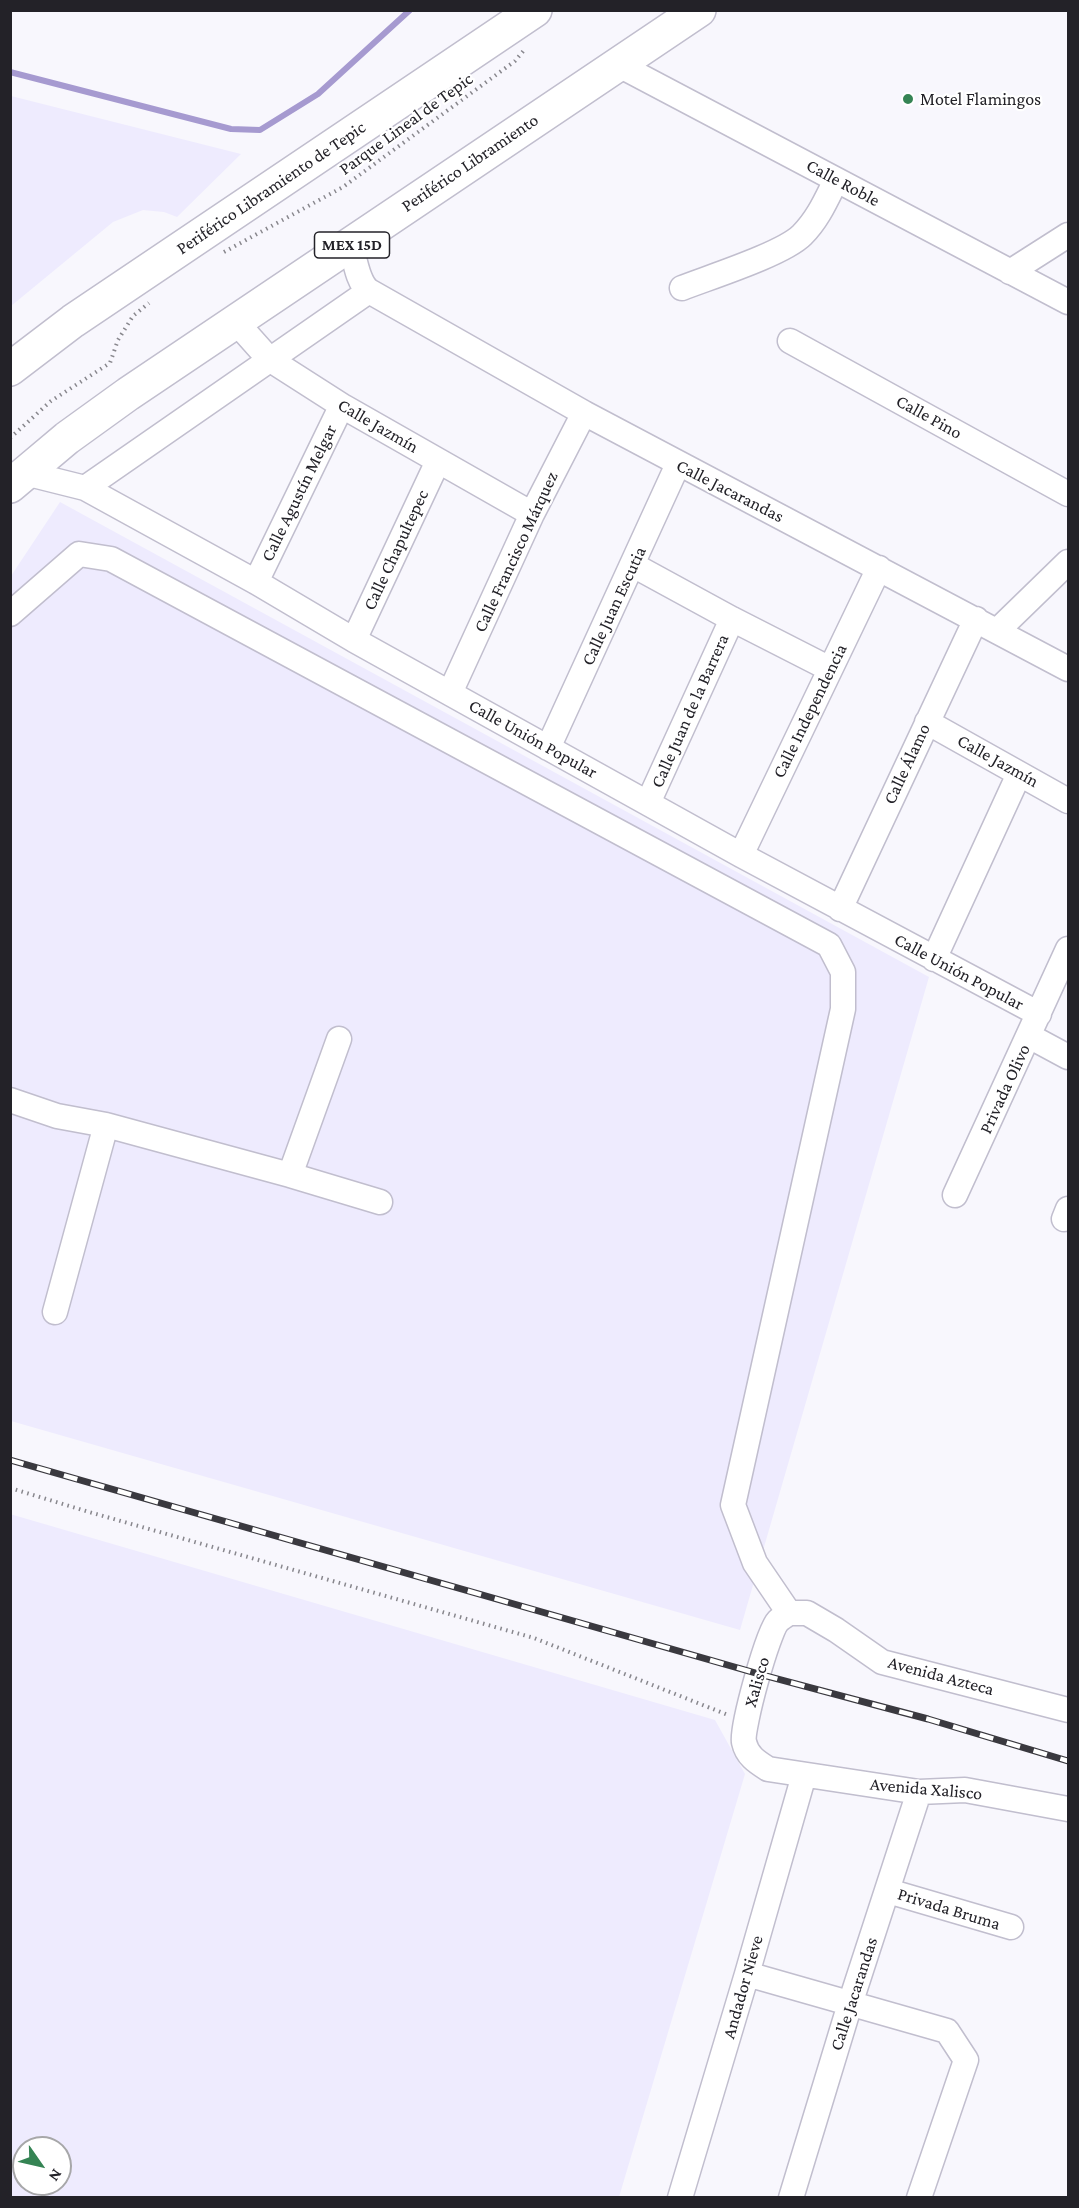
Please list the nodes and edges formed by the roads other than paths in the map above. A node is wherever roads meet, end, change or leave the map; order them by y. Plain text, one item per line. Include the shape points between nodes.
1 (509, 10) edge
2 (535, 10) edge
3 (699, 10) edge
4 (489, 41) junction
5 (617, 64) junction
6 (836, 180) junction
7 (1068, 235) edge
8 (351, 245) junction
9 (1010, 272) junction
10 (682, 288) dead end
11 (369, 291) junction
12 (1068, 302) edge
13 (236, 322) junction
14 (790, 341) dead end
15 (269, 359) junction
16 (10, 369) edge
17 (344, 407) junction
18 (584, 413) junction
19 (438, 461) junction
20 (678, 464) junction
21 (18, 479) edge
22 (85, 488) junction
23 (1068, 494) edge
24 (532, 514) junction
25 (1068, 562) edge
26 (633, 565) junction
27 (879, 568) junction
28 (256, 582) junction
29 (10, 614) edge
30 (732, 619) junction
31 (987, 625) junction
32 (354, 640) junction
33 (830, 669) junction
34 (1068, 669) edge
35 (450, 693) junction
36 (927, 722) junction
37 (548, 748) junction
38 (1019, 774) junction
39 (1068, 801) edge
40 (648, 803) junction
41 (741, 855) junction
42 (840, 909) junction
43 (1068, 949) edge
44 (934, 959) junction
45 (1034, 1025) junction
46 (339, 1039) dead end
47 (1068, 1057) edge
48 (10, 1100) edge
49 (106, 1125) junction
50 (290, 1175) junction
51 (955, 1195) dead end
52 (380, 1202) dead end
53 (55, 1312) dead end
54 (789, 1613) junction
55 (1068, 1710) edge
56 (751, 1758) joint
57 (804, 1775) junction
58 (919, 1792) junction
59 (1068, 1809) edge
60 (888, 1891) junction
61 (1011, 1927) dead end
62 (747, 1974) junction
63 (850, 2004) junction
64 (680, 2198) edge
65 (791, 2198) edge
66 (920, 2198) edge

1 - 4 highway
2 - 4 highway, Periférico Libramiento de Tepic
3 - 5 highway, Periférico Libramiento / MEX 15D
4 - 16 highway, Periférico Libramiento de Tepic via 73,321
5 - 6 street, Calle Roble
5 - 8 highway, Periférico Libramiento / MEX 15D
6 - 9 street, Calle Roble
6 - 10 street via 821,213 800,237 774,252
7 - 9 street
8 - 11 street via 361,280
8 - 13 highway, Periférico Libramiento / MEX 15D
9 - 12 street, Calle Roble
11 - 15 street
11 - 18 street, Calle Jacarandas
13 - 15 street, Calle Jazmín
13 - 21 highway, Periférico Libramiento / MEX 15D via 84,425
14 - 23 street, Calle Pino
15 - 17 street, Calle Jazmín
15 - 22 street
17 - 19 street, Calle Jazmín
17 - 28 street, Calle Agustín Melgar
18 - 20 street, Calle Jacarandas
18 - 24 street, Calle Francisco Márquez
19 - 24 street, Calle Jazmín
19 - 32 street, Calle Chapultepec
20 - 26 street, Calle Juan Escutia
20 - 27 street, Calle Jacarandas
21 - 22 street, Calle Unión Popular
22 - 28 street, Calle Unión Popular
24 - 35 street, Calle Francisco Márquez
25 - 31 street, Calle Álamo
26 - 30 street
26 - 37 street, Calle Juan Escutia
27 - 31 street, Calle Jacarandas
27 - 33 street, Calle Independencia
28 - 32 street, Calle Unión Popular
29 - 54 street via 79,554 111,559 829,945 843,972 843,1009 733,1505 755,1563
30 - 33 street
30 - 40 street, Calle Juan de la Barrera
31 - 34 street, Calle Jacarandas
31 - 36 street, Calle Álamo
32 - 35 street, Calle Unión Popular
33 - 41 street, Calle Independencia
35 - 37 street, Calle Unión Popular
36 - 38 street, Calle Jazmín
36 - 42 street, Calle Álamo
37 - 40 street, Calle Unión Popular
38 - 39 street, Calle Jazmín
38 - 44 street
40 - 41 street, Calle Unión Popular
41 - 42 street, Calle Unión Popular
42 - 44 street, Calle Unión Popular
43 - 45 street, Privada Olivo
44 - 45 street, Calle Unión Popular
45 - 47 street, Calle Unión Popular
45 - 51 street, Privada Olivo
46 - 50 street
48 - 49 street via 57,1116
49 - 50 street
49 - 53 street
50 - 52 street
54 - 55 street, Avenida Azteca via 807,1613 882,1662
54 - 56 street, Xalisco via 777,1621 769,1639 746,1722 743,1742
56 - 57 street, Avenida Xalisco via 768,1769
57 - 58 street, Avenida Xalisco
57 - 62 street, Andador Nieve
58 - 59 street, Avenida Xalisco via 965,1790
58 - 60 street, Calle Jacarandas
60 - 61 street, Privada Bruma
60 - 63 street, Calle Jacarandas
62 - 63 street
62 - 64 street, Andador Nieve
63 - 65 street, Calle Jacarandas
63 - 66 street via 947,2031 966,2060

